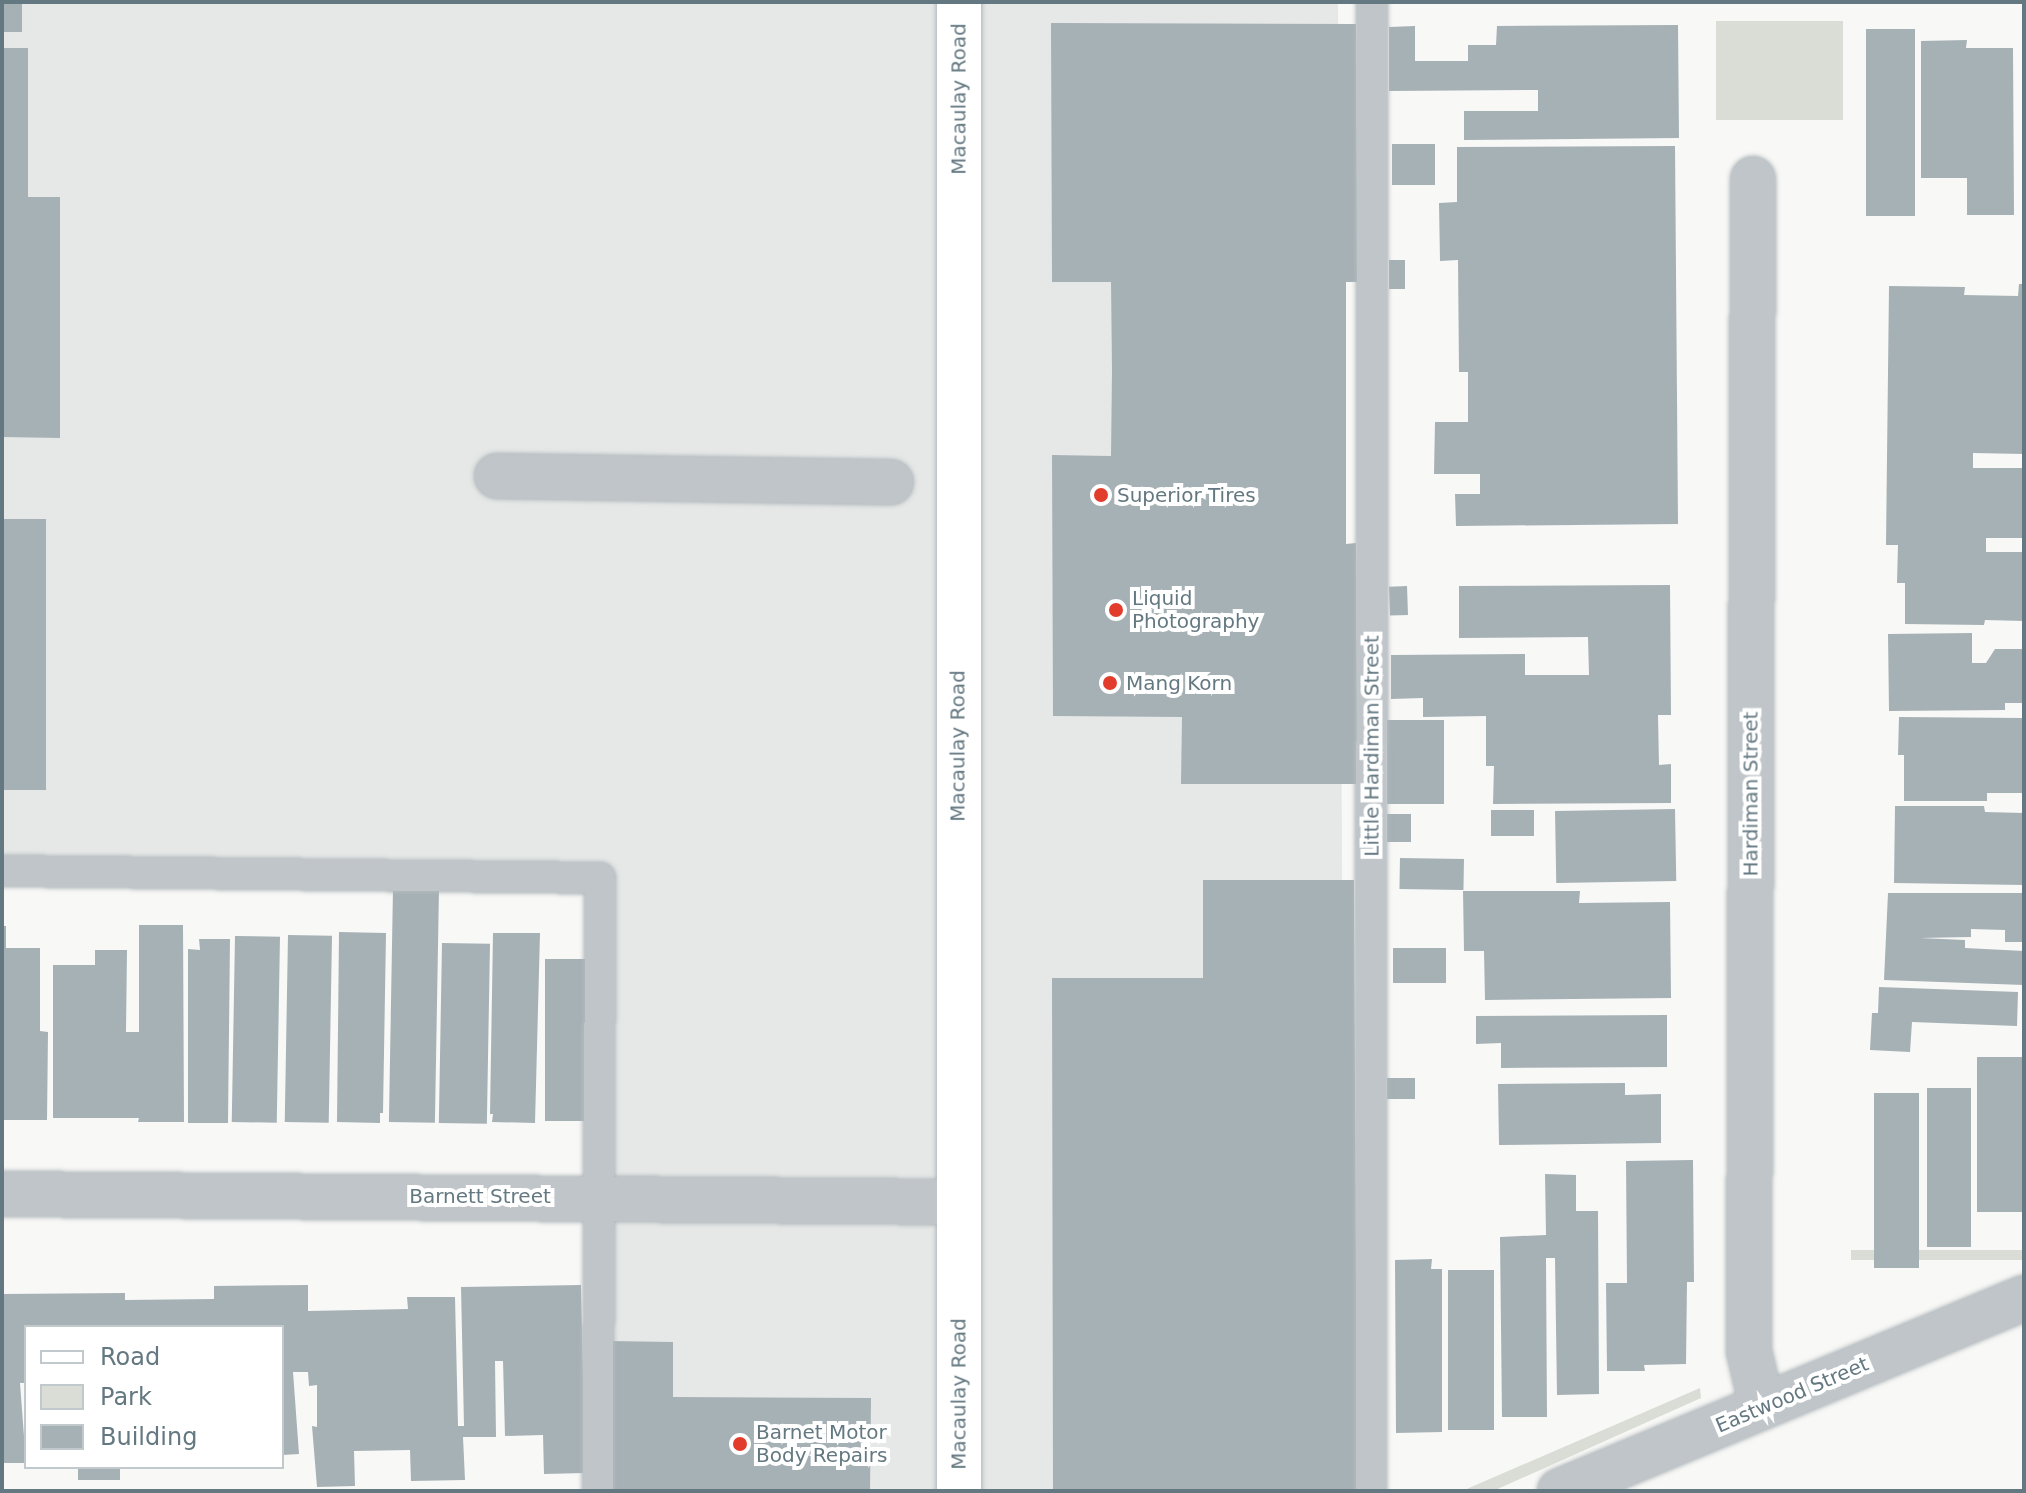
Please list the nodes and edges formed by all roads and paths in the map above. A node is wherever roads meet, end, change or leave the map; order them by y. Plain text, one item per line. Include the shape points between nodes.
1 (959, 2) edge
2 (1372, 2) edge
3 (1753, 179) dead end
4 (497, 476) dead end
5 (891, 482) dead end
6 (2, 871) edge
7 (2, 1194) edge
8 (597, 1197) junction
9 (958, 1202) junction
10 (2024, 1298) edge
11 (1762, 1407) junction
12 (598, 1491) edge
13 (959, 1491) edge
14 (1371, 1491) edge
15 (1560, 1491) edge

1 - 9 street, Macaulay Road
2 - 14 lane, Little Hardiman Street
3 - 11 street, Hardiman Street via 1749,1351
4 - 5 street
6 - 8 lane via 600,878
7 - 8 street, Barnett Street
8 - 9 street, Barnett Street
8 - 12 lane
9 - 13 street, Macaulay Road
10 - 11 street, Eastwood Street
11 - 15 street, Eastwood Street

